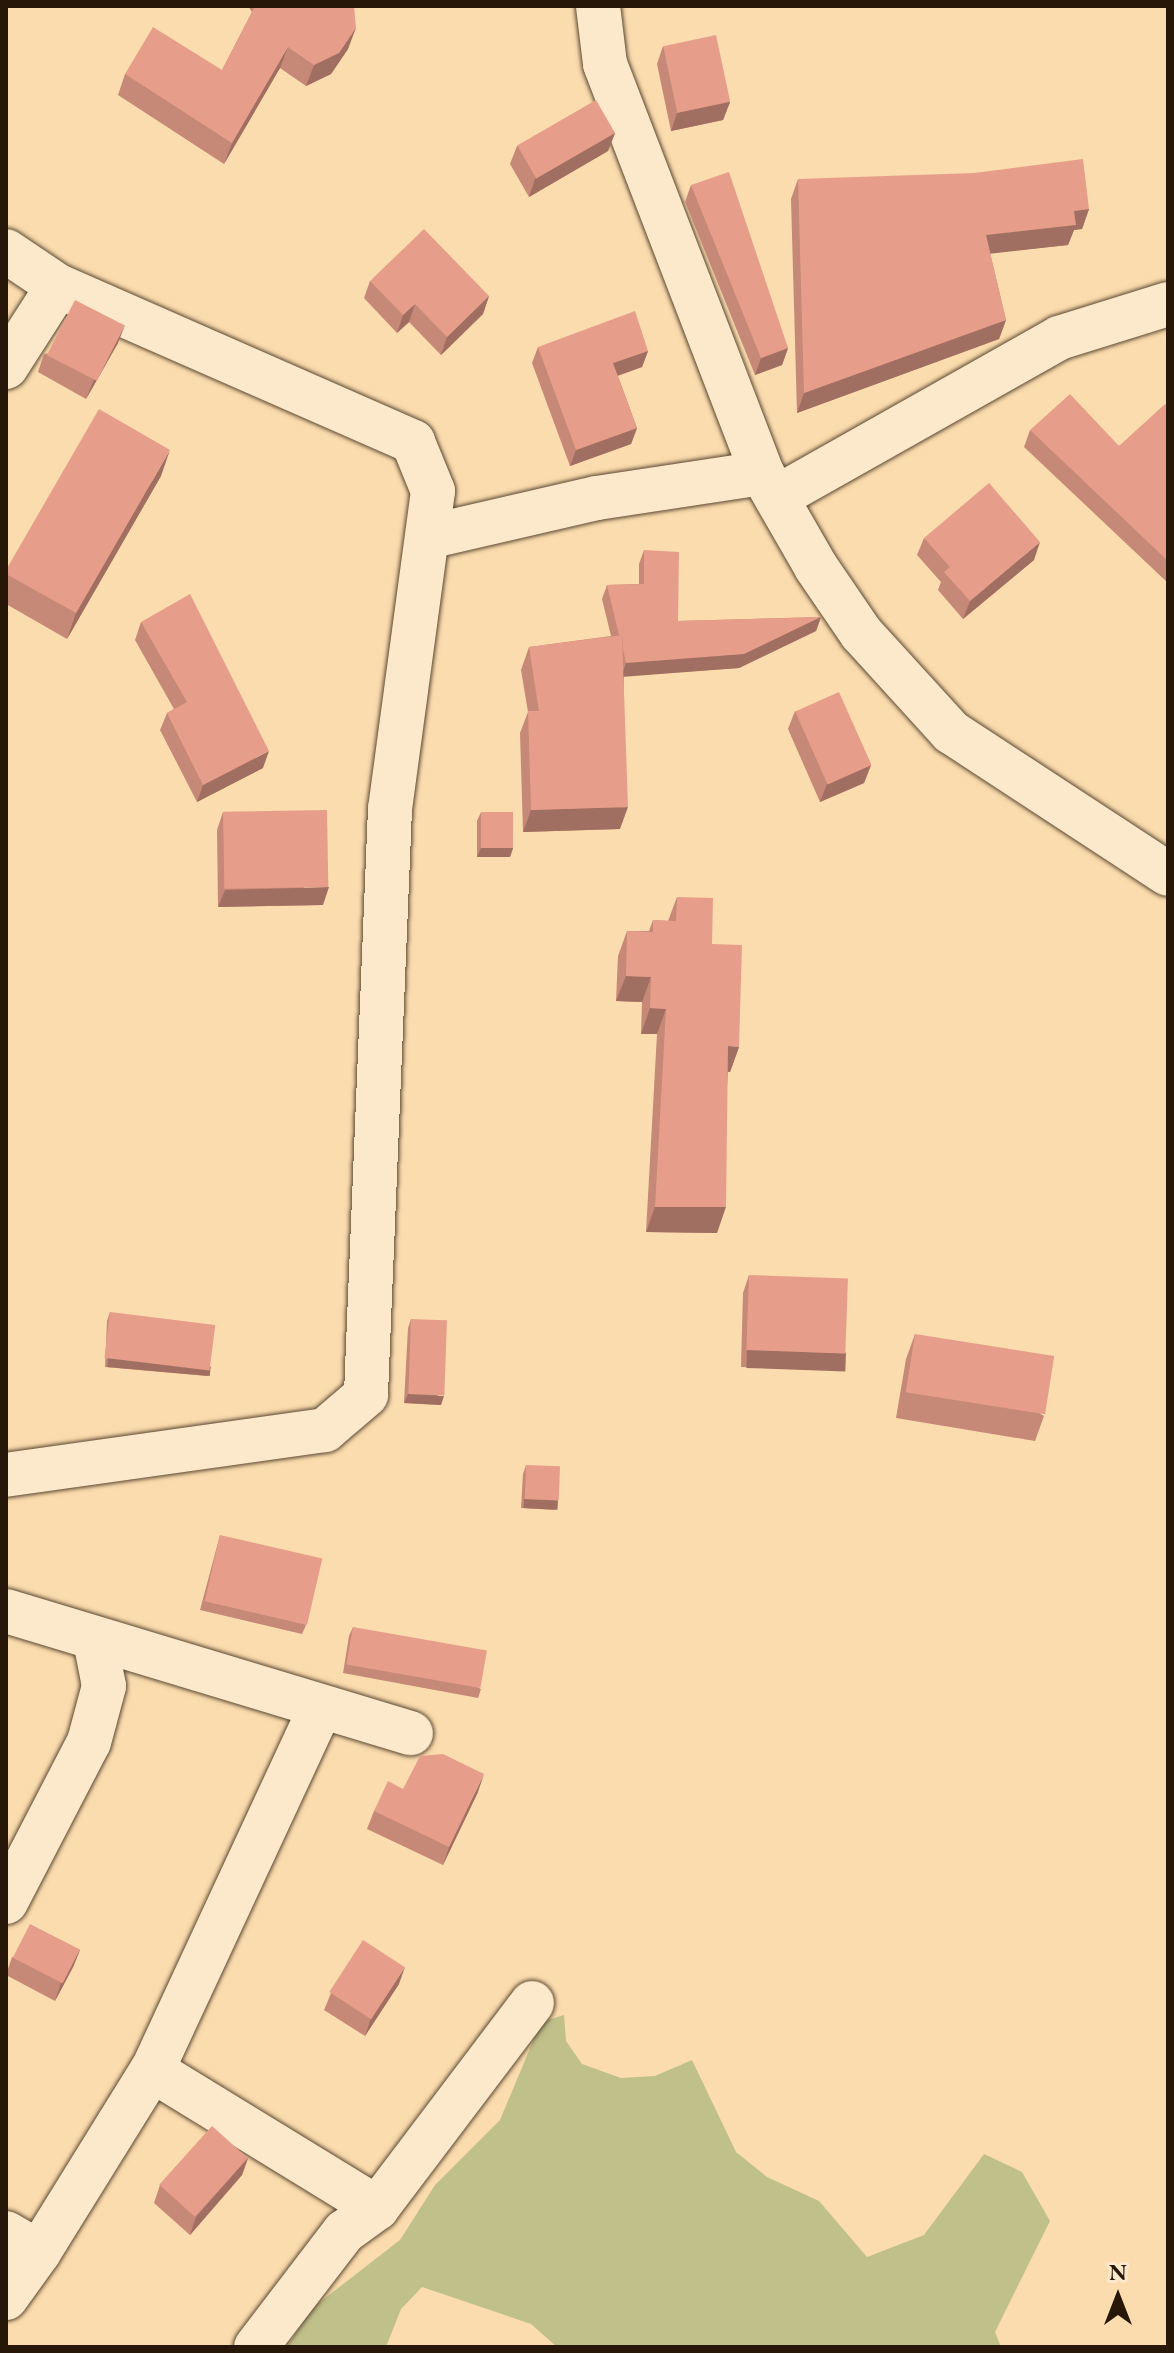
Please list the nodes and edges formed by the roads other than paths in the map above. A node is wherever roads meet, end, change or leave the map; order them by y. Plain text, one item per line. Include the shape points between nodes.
1 (598, 6) edge
2 (6, 251) edge
3 (58, 286) junction
4 (1168, 304) edge
5 (6, 367) edge
6 (770, 485) junction
7 (432, 536) junction
8 (1168, 874) edge
9 (6, 1475) edge
10 (6, 1611) edge
11 (95, 1640) junction
12 (319, 1711) junction
13 (411, 1733) dead end
14 (6, 1902) edge
15 (532, 2003) dead end
16 (152, 2070) junction
17 (377, 2208) junction
18 (23, 2242) edge
19 (6, 2298) edge
20 (256, 2347) edge

1 - 6 street via 605,64
2 - 3 street
3 - 5 street
3 - 7 street via 413,442 433,491
4 - 6 street via 1059,338
6 - 7 street via 597,498
6 - 8 street via 861,633 951,732
7 - 9 street via 390,809 366,1395 325,1430
10 - 11 street
11 - 12 street
11 - 14 street via 104,1686 89,1742
12 - 13 street
12 - 16 street
15 - 17 street
16 - 17 street
16 - 18 street
17 - 20 street via 344,2232
18 - 19 street

